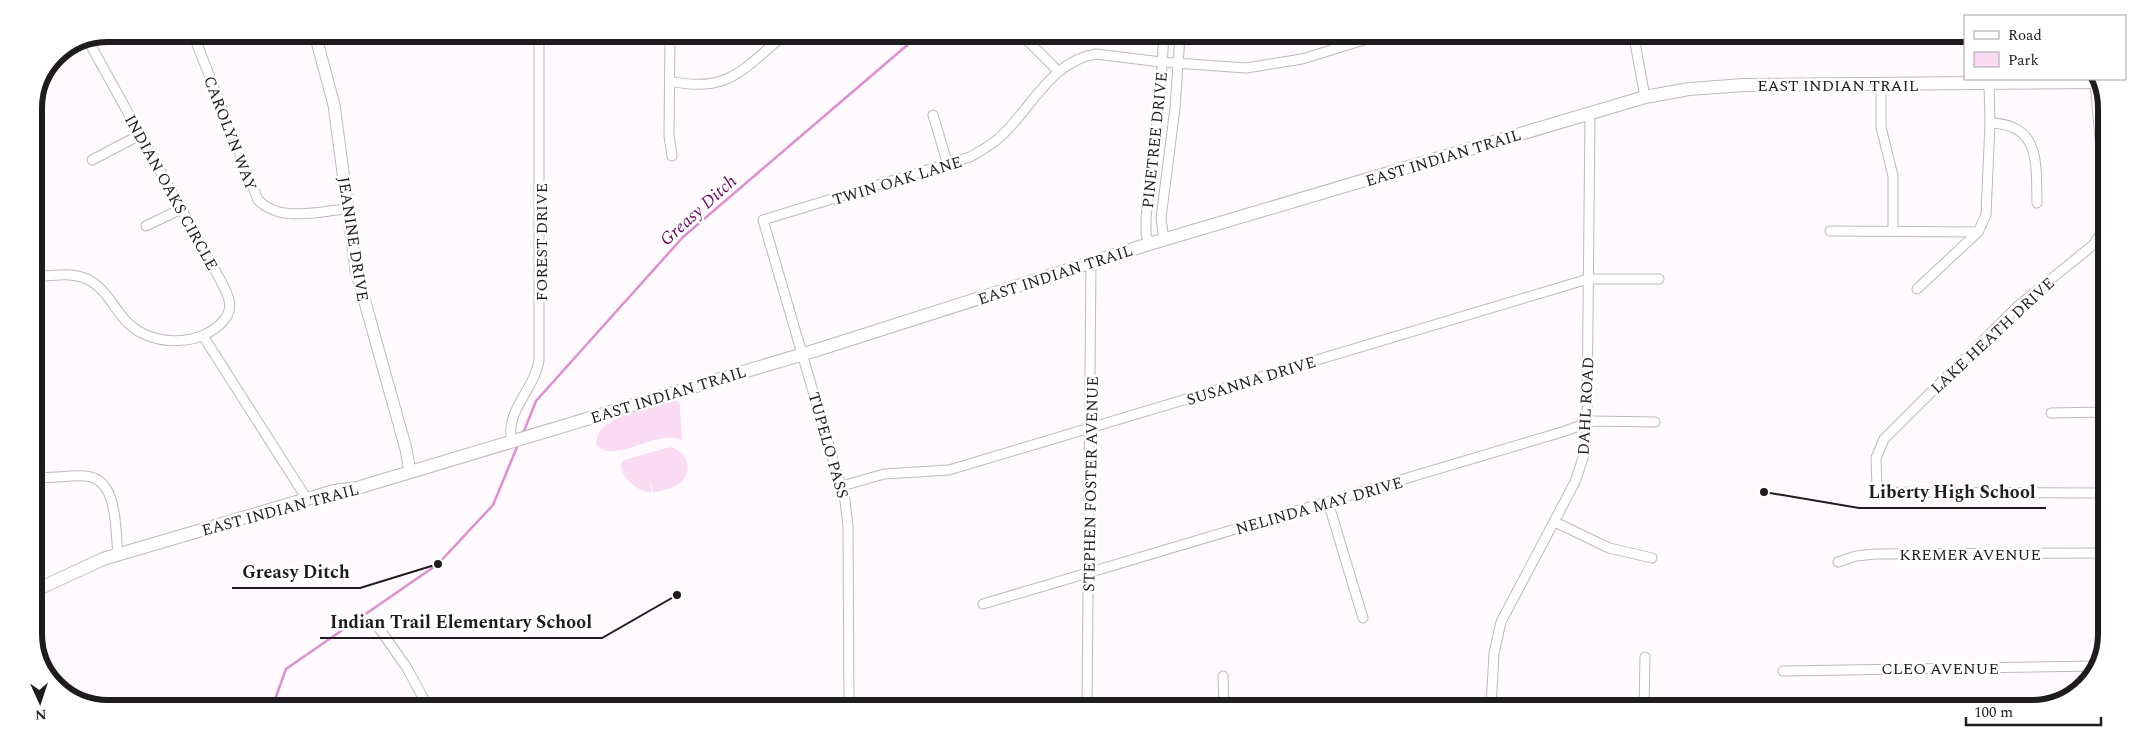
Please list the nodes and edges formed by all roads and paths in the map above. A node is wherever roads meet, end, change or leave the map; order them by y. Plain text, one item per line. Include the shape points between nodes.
1 (195, 42) edge
2 (317, 42) edge
3 (539, 42) edge
4 (670, 42) edge
5 (776, 42) edge
6 (1029, 42) edge
7 (1163, 42) edge
8 (1179, 42) edge
9 (1358, 42) edge
10 (1635, 42) edge
11 (91, 45) edge
12 (1161, 62) junction
13 (1177, 63) junction
14 (1058, 71) junction
15 (670, 81) junction
16 (2093, 82) edge
17 (1989, 83) junction
18 (1881, 85) junction
19 (1645, 97) junction
20 (1590, 114) junction
21 (933, 115) dead end
22 (1990, 123) junction
23 (140, 135) junction
24 (672, 156) dead end
25 (92, 160) dead end
26 (948, 165) junction
27 (2037, 203) dead end
28 (181, 209) junction
29 (347, 209) junction
30 (763, 220) joint
31 (146, 226) dead end
32 (1830, 230) dead end
33 (1893, 230) junction
34 (1978, 232) junction
35 (2098, 238) edge
36 (1164, 240) junction
37 (1149, 244) junction
38 (1091, 262) junction
39 (42, 276) edge
40 (1588, 279) junction
41 (1659, 279) dead end
42 (1916, 289) dead end
43 (203, 336) junction
44 (803, 353) junction
45 (2098, 412) edge
46 (2051, 413) dead end
47 (1655, 422) dead end
48 (1586, 423) junction
49 (1091, 427) junction
50 (512, 441) junction
51 (410, 472) junction
52 (43, 477) edge
53 (842, 486) junction
54 (2098, 493) edge
55 (307, 499) junction
56 (1328, 502) junction
57 (1555, 522) junction
58 (2098, 553) edge
59 (118, 555) junction
60 (1652, 558) dead end
61 (1838, 562) dead end
62 (1088, 574) junction
63 (43, 588) edge
64 (984, 604) dead end
65 (1364, 618) dead end
66 (379, 628) dead end
67 (1645, 657) dead end
68 (2090, 666) edge
69 (1783, 671) dead end
70 (1223, 676) dead end
71 (424, 700) edge
72 (849, 700) edge
73 (1087, 700) edge
74 (1224, 700) edge
75 (1491, 700) edge
76 (1644, 700) edge

1 - 29 street, CAROLYN WAY via 258,200 269,210 282,213
2 - 29 street, JEANINE DRIVE via 334,105
3 - 50 street, FOREST DRIVE via 539,360 535,379 511,420 509,432
4 - 15 street
5 - 15 street via 738,73 719,83 695,85
6 - 14 street
7 - 12 street, PINETREE DRIVE
8 - 13 street, PINETREE DRIVE
9 - 13 street, TWIN OAK LANE via 1270,66 1236,68
10 - 19 street
11 - 23 street, INDIAN OAKS CIRCLE
12 - 13 street, TWIN OAK LANE
12 - 14 street, TWIN OAK LANE via 1096,54 1078,58
12 - 37 street, PINETREE DRIVE via 1146,217
13 - 36 street, PINETREE DRIVE via 1162,218
14 - 26 street, TWIN OAK LANE via 1000,137 970,157
15 - 24 street
16 - 17 main road, EAST INDIAN TRAIL
17 - 18 main road, EAST INDIAN TRAIL
17 - 22 street
18 - 19 main road, EAST INDIAN TRAIL via 1717,86
18 - 33 street via 1881,127 1893,176
19 - 20 main road, EAST INDIAN TRAIL
20 - 36 main road, EAST INDIAN TRAIL
20 - 40 street, DAHL ROAD
21 - 26 street
22 - 27 street via 2012,126 2030,143 2035,156
22 - 34 street via 1986,215
23 - 25 street
23 - 28 street, INDIAN OAKS CIRCLE
26 - 30 street, TWIN OAK LANE
28 - 31 street
28 - 43 street, INDIAN OAKS CIRCLE via 229,299 226,318
29 - 51 street, JEANINE DRIVE via 360,286
30 - 44 street, TUPELO PASS
32 - 33 street
33 - 34 street
34 - 42 street
35 - 54 street, LAKE HEATH DRIVE via 2018,306 1925,398 1884,439 1876,458 1876,483 1880,490
36 - 37 main road, EAST INDIAN TRAIL
37 - 38 main road, EAST INDIAN TRAIL
38 - 44 main road, EAST INDIAN TRAIL
38 - 49 street, STEPHEN FOSTER AVENUE
39 - 43 street, INDIAN OAKS CIRCLE via 68,275 90,280 129,324 144,334 172,340
40 - 41 street, SUSANNA DRIVE
40 - 48 street, DAHL ROAD
40 - 49 street, SUSANNA DRIVE
43 - 55 street
44 - 50 main road, EAST INDIAN TRAIL
44 - 53 street, TUPELO PASS
45 - 46 street
47 - 48 street, NELINDA MAY DRIVE
48 - 56 street, NELINDA MAY DRIVE
48 - 57 street, DAHL ROAD via 1587,440 1582,462
49 - 53 street, SUSANNA DRIVE via 949,470 884,474
49 - 62 street, STEPHEN FOSTER AVENUE
50 - 51 main road, EAST INDIAN TRAIL
51 - 55 main road, EAST INDIAN TRAIL
52 - 59 street via 86,476 100,481 110,493
53 - 72 street, TUPELO PASS via 848,526
55 - 59 main road, EAST INDIAN TRAIL
56 - 62 street, NELINDA MAY DRIVE
56 - 65 street
57 - 60 street via 1609,548
57 - 75 street, DAHL ROAD via 1501,622 1494,654
58 - 61 street, KREMER AVENUE via 1875,554
59 - 63 main road, EAST INDIAN TRAIL
62 - 64 street, NELINDA MAY DRIVE
62 - 73 street, STEPHEN FOSTER AVENUE
66 - 71 street
67 - 76 street
68 - 69 street, CLEO AVENUE
70 - 74 street

